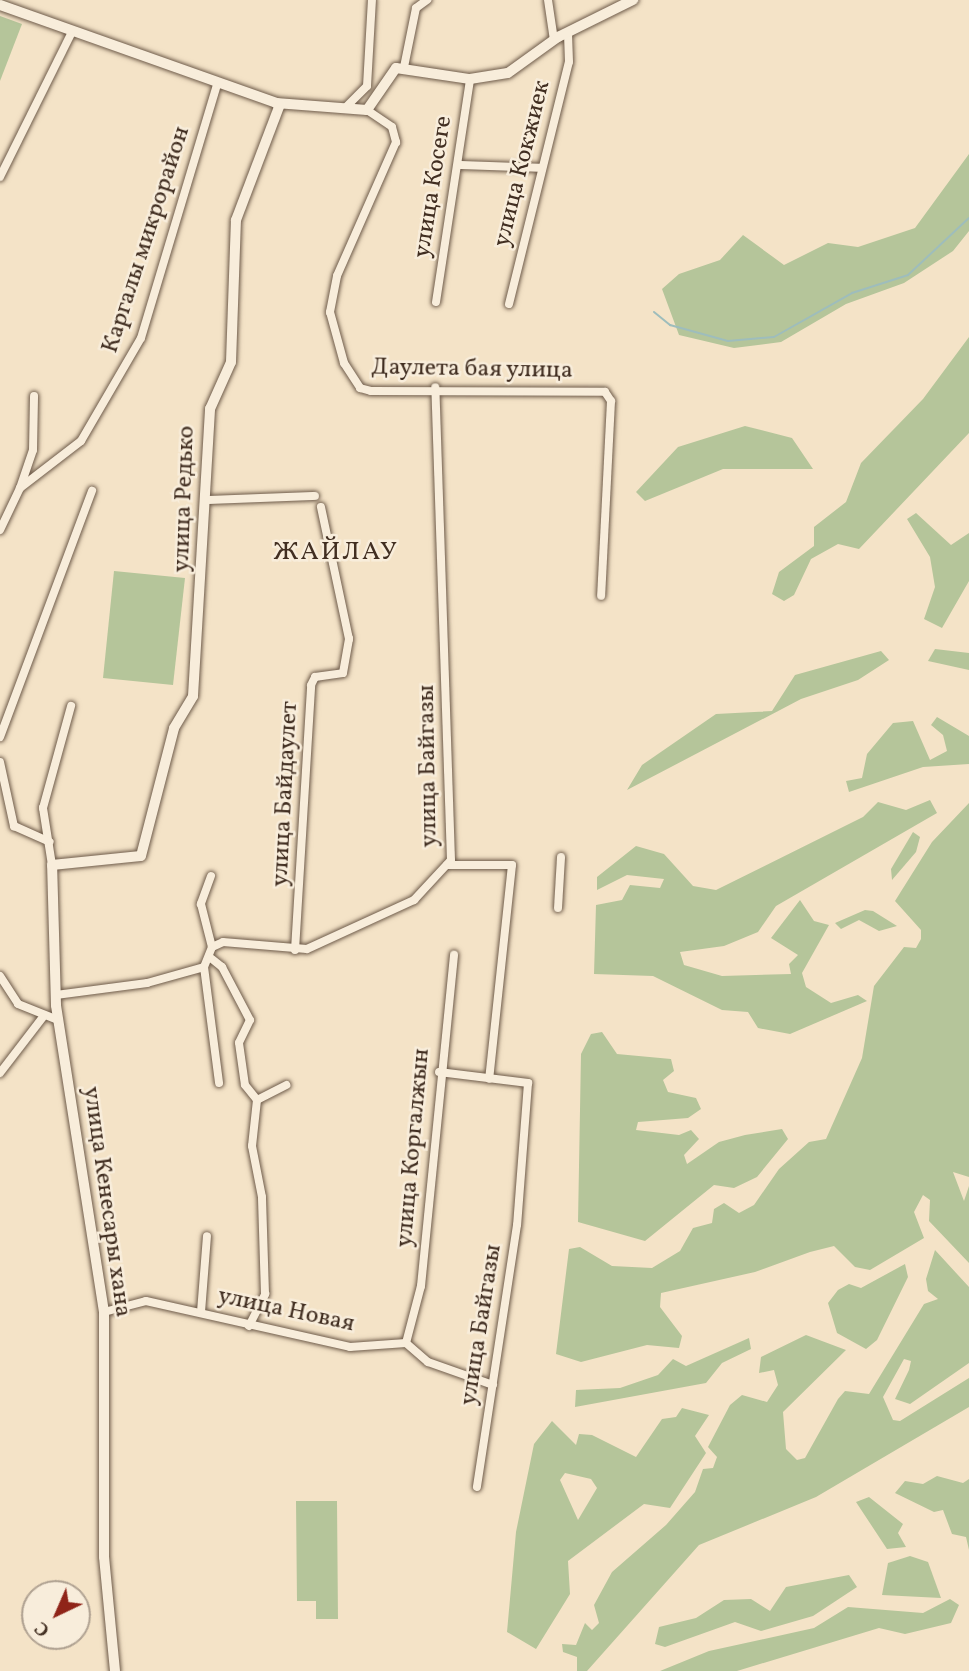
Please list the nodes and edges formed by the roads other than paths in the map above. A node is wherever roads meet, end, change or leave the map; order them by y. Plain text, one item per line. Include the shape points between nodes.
1 (372, 0) edge
2 (426, 0) edge
3 (548, 0) edge
4 (633, 0) edge
5 (416, 4) edge
6 (0, 5) edge
7 (72, 32) junction
8 (568, 32) junction
9 (554, 40) junction
10 (404, 67) junction
11 (470, 79) junction
12 (217, 85) junction
13 (280, 104) junction
14 (345, 108) junction
15 (368, 110) junction
16 (458, 165) junction
17 (542, 168) junction
18 (0, 177) edge
19 (436, 302) dead end
20 (509, 304) dead end
21 (435, 387) junction
22 (34, 396) dead end
23 (20, 488) junction
24 (92, 491) dead end
25 (314, 496) dead end
26 (206, 500) junction
27 (321, 507) dead end
28 (0, 530) edge
29 (601, 596) dead end
30 (71, 706) dead end
31 (0, 737) edge
32 (0, 762) edge
33 (50, 842) junction
34 (561, 857) dead end
35 (52, 865) junction
36 (447, 865) junction
37 (211, 876) dead end
38 (558, 908) dead end
39 (212, 947) junction
40 (295, 950) junction
41 (454, 954) dead end
42 (212, 959) junction
43 (204, 967) junction
44 (0, 976) edge
45 (56, 995) junction
46 (43, 1017) junction
47 (58, 1020) junction
48 (439, 1072) junction
49 (0, 1073) edge
50 (488, 1079) junction
51 (219, 1083) dead end
52 (286, 1085) dead end
53 (257, 1100) junction
54 (207, 1236) dead end
55 (104, 1312) junction
56 (201, 1312) junction
57 (249, 1326) junction
58 (406, 1343) junction
59 (493, 1385) junction
60 (477, 1487) dead end
61 (115, 1671) edge

1 - 14 street via 367,86
2 - 5 street
3 - 9 street
4 - 8 street
5 - 10 street
6 - 7 street
7 - 12 street
7 - 18 street
8 - 9 street
8 - 17 street, улица Кокжиек via 569,62
9 - 11 street via 513,72
10 - 11 street
10 - 15 street via 387,74
11 - 16 street, улица Косеге
12 - 13 street
12 - 23 street, Каргалы микрорайон via 141,338 81,441
13 - 14 street
13 - 26 street, улица Редько via 236,220 232,362 210,409
14 - 15 street
15 - 21 street, Даулета бая улица via 392,127 396,142 337,276 333,335 360,388
16 - 17 street
16 - 19 street, улица Косеге
17 - 20 street, улица Кокжиек
21 - 29 street, Даулета бая улица via 605,391 611,401
21 - 36 street, улица Байгазы
22 - 23 street via 33,450
23 - 28 street, Каргалы микрорайон
24 - 31 street
25 - 26 street
26 - 35 street, улица Редько via 200,669 190,705 174,728 141,856
27 - 40 street, улица Байдаулет via 349,639 343,673 315,677 311,685
30 - 33 street via 43,808
32 - 33 street via 14,826
33 - 35 street
34 - 38 street
35 - 45 street, улица Кенесары хана
36 - 40 street via 414,900
36 - 50 street, улица Байгазы via 512,865
37 - 39 street via 201,904
39 - 40 street via 246,940
39 - 42 street
41 - 48 street, улица Коргалжын
42 - 43 street
42 - 53 street via 250,1020 239,1043 244,1085
43 - 45 street via 147,983
43 - 51 street
44 - 46 street via 18,1004
45 - 47 street, улица Кенесары хана
46 - 47 street
46 - 49 street
47 - 55 street, улица Кенесары хана
48 - 50 street, улица Байгазы
48 - 58 street, улица Коргалжын via 421,1286
50 - 59 street, улица Байгазы via 528,1083 517,1225
52 - 53 street
53 - 57 street via 252,1146 262,1197 265,1294
54 - 56 street
55 - 56 street, улица Новая via 146,1301
55 - 61 street, улица Кенесары хана via 104,1557
56 - 57 street, улица Новая
57 - 58 street, улица Новая via 349,1347
58 - 59 street via 428,1363
59 - 60 street, улица Байгазы

